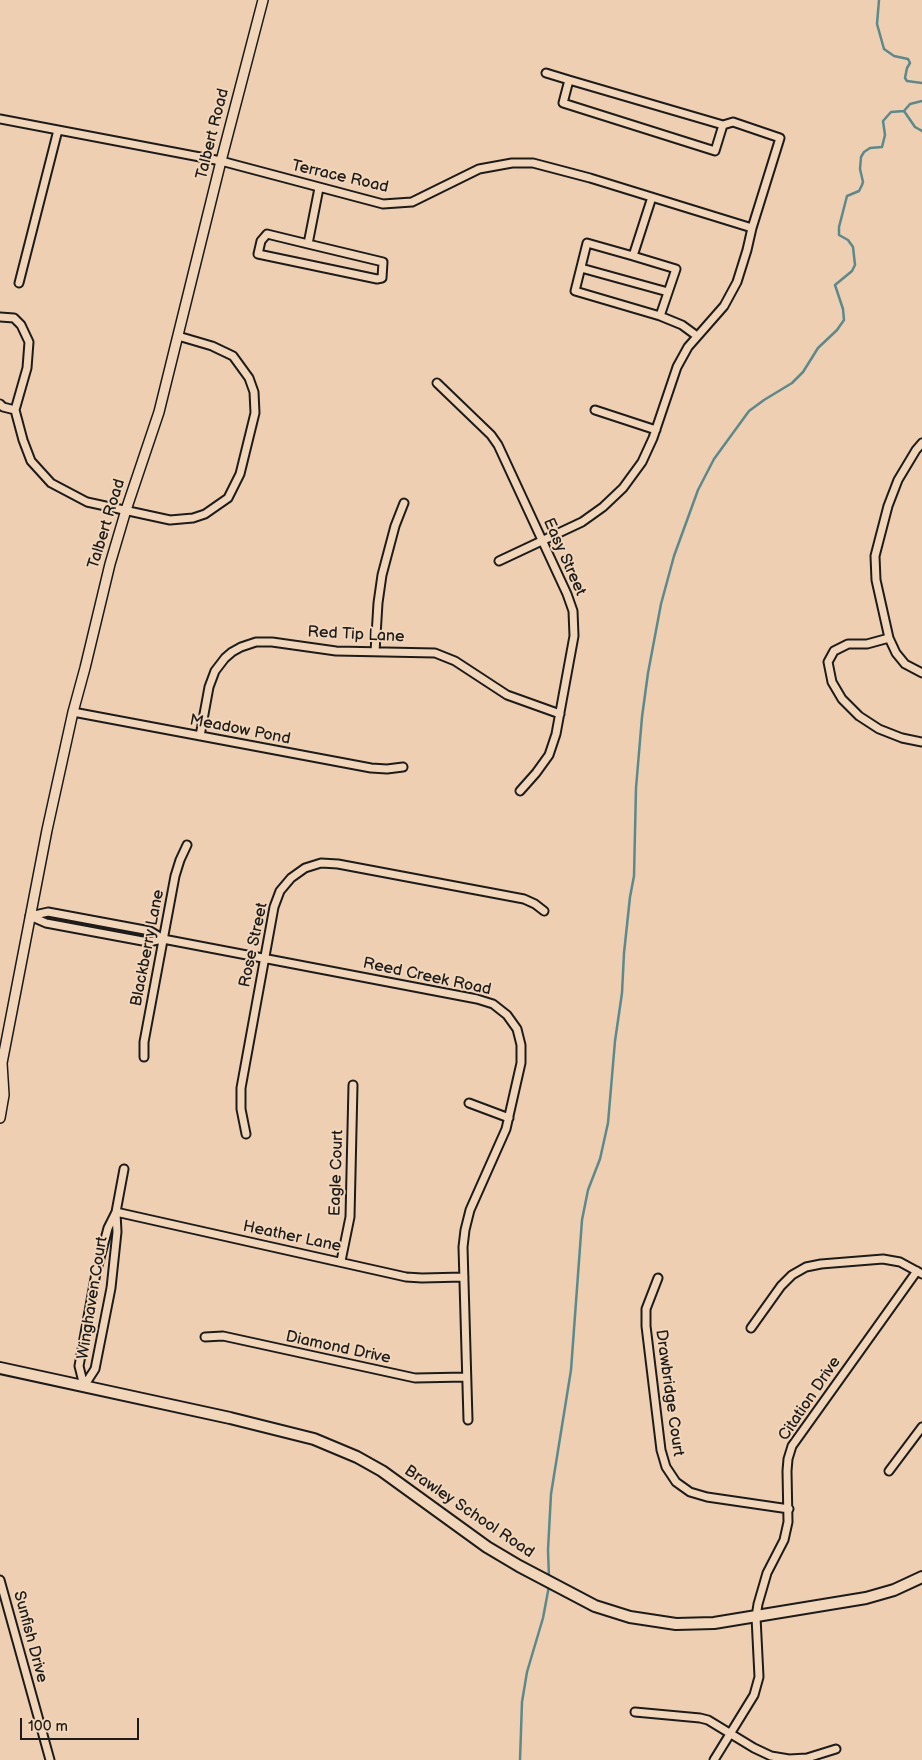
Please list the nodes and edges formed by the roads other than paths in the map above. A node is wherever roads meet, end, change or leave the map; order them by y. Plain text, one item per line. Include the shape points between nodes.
1 (263, 0) edge
2 (546, 73) dead end
3 (569, 80) junction
4 (0, 119) edge
5 (723, 125) junction
6 (58, 130) junction
7 (221, 161) junction
8 (319, 188) junction
9 (652, 197) junction
10 (752, 228) junction
11 (308, 244) junction
12 (633, 256) junction
13 (581, 268) junction
14 (19, 283) dead end
15 (668, 292) junction
16 (660, 316) junction
17 (0, 317) edge
18 (178, 336) junction
19 (697, 336) junction
20 (437, 383) dead end
21 (0, 404) edge
22 (15, 410) junction
23 (595, 410) dead end
24 (656, 430) junction
25 (922, 443) edge
26 (404, 503) dead end
27 (126, 510) junction
28 (543, 541) junction
29 (500, 561) dead end
30 (889, 638) junction
31 (375, 652) junction
32 (922, 673) edge
33 (73, 712) junction
34 (560, 714) junction
35 (200, 736) junction
36 (922, 742) edge
37 (403, 767) dead end
38 (520, 790) dead end
39 (187, 845) dead end
40 (544, 911) dead end
41 (30, 916) junction
42 (163, 939) junction
43 (265, 959) junction
44 (144, 1058) dead end
45 (1, 1065) edge
46 (353, 1084) dead end
47 (470, 1103) dead end
48 (0, 1118) edge
49 (509, 1118) junction
50 (246, 1134) dead end
51 (124, 1169) dead end
52 (116, 1212) junction
53 (341, 1262) junction
54 (920, 1273) edge
55 (464, 1277) junction
56 (658, 1278) dead end
57 (751, 1328) dead end
58 (205, 1337) dead end
59 (0, 1368) edge
60 (466, 1377) junction
61 (84, 1386) junction
62 (468, 1420) dead end
63 (922, 1427) edge
64 (889, 1470) dead end
65 (789, 1509) junction
66 (922, 1577) edge
67 (0, 1580) edge
68 (756, 1617) junction
69 (635, 1712) dead end
70 (731, 1733) junction
71 (836, 1749) dead end
72 (50, 1760) edge
73 (714, 1760) edge

1 - 7 street, Talbert Road
2 - 3 street
3 - 5 street
3 - 5 street via 563,103 715,151
4 - 6 street, Terrace Road
5 - 10 street via 733,122 780,138
6 - 7 street, Terrace Road
6 - 14 street
7 - 8 street, Terrace Road
7 - 18 street, Talbert Road
8 - 9 street, Terrace Road via 383,204 403,204 479,169 533,163
8 - 11 street
9 - 10 street, Terrace Road
9 - 12 street
10 - 19 street via 738,282 724,306
11 - 11 street via 267,234 261,240 258,254 382,278 383,262
12 - 13 street via 588,243
12 - 15 street via 676,269
13 - 15 street
13 - 16 street via 575,291
15 - 16 street
16 - 19 street via 682,324
17 - 22 street via 14,318 29,342 27,368
18 - 27 street, Talbert Road via 159,412
18 - 27 street via 227,352 249,378 254,392 255,413 243,467 228,498 205,514 170,520
19 - 24 street via 676,367
20 - 28 street, Easy Street via 498,445
21 - 22 street
22 - 27 street via 31,461 50,483 87,502
23 - 24 street
24 - 28 street via 642,462 623,488 582,522
25 - 30 street via 898,480 875,556 876,580
26 - 31 street via 394,526 382,575
27 - 33 street, Talbert Road
28 - 29 street
28 - 34 street, Easy Street via 567,594 575,629
30 - 32 street via 905,664
30 - 36 street via 868,644 848,644 834,651 828,662 832,682 842,699 878,729
31 - 34 street, Red Tip Lane via 435,653 507,695
31 - 35 street, Red Tip Lane via 336,651 272,642 256,642 241,647 225,658 215,671
33 - 35 street, Meadow Pond
33 - 41 street, Talbert Road
34 - 38 street, Easy Street via 549,754
35 - 37 street, Meadow Pond via 370,768
39 - 42 street, Blackberry Lane via 175,876
40 - 43 street, Rose Street via 524,899 321,863 305,868 280,891
41 - 42 street, Reed Creek Road via 46,923 148,942
41 - 42 street, Reed Creek Road via 48,912 150,931
41 - 45 street, Talbert Road
42 - 43 street, Reed Creek Road
42 - 44 street, Blackberry Lane via 144,1042
43 - 49 street, Reed Creek Road via 477,998 494,1004 517,1029 521,1045 521,1062
43 - 50 street, Rose Street via 241,1088 240,1104
45 - 48 street, Talbert Road via 4,1095
46 - 53 street, Eagle Court via 350,1217
47 - 49 street
49 - 55 street, Reed Creek Road via 470,1210 465,1230
51 - 52 street, Winghaven Court
52 - 53 street, Heather Lane
52 - 61 street, Winghaven Court via 111,1288 95,1369
52 - 61 street, Winghaven Court via 108,1228 96,1273 80,1357
53 - 55 street, Heather Lane via 414,1278
54 - 57 street via 900,1262 883,1259 806,1267 781,1286
54 - 65 street, Citation Drive via 792,1446 787,1471
55 - 60 street, Reed Creek Road
56 - 65 street, Drawbridge Court via 646,1309 646,1326 661,1450 666,1467 676,1482 690,1492 708,1498
58 - 60 street, Diamond Drive via 223,1336 415,1378
59 - 61 main road, Brawley School Road
60 - 62 street, Reed Creek Road
61 - 68 main road, Brawley School Road via 277,1428 331,1446 382,1471 498,1553 596,1606 630,1617 676,1624
63 - 64 street
65 - 68 street, Citation Drive via 784,1540 767,1574
66 - 68 main road, Brawley School Road via 866,1598
67 - 72 street, Sunfish Drive
68 - 70 street, Citation Drive via 759,1677 754,1695
69 - 70 street via 700,1718
70 - 71 street via 771,1756 789,1759 808,1758
70 - 73 street, Citation Drive

